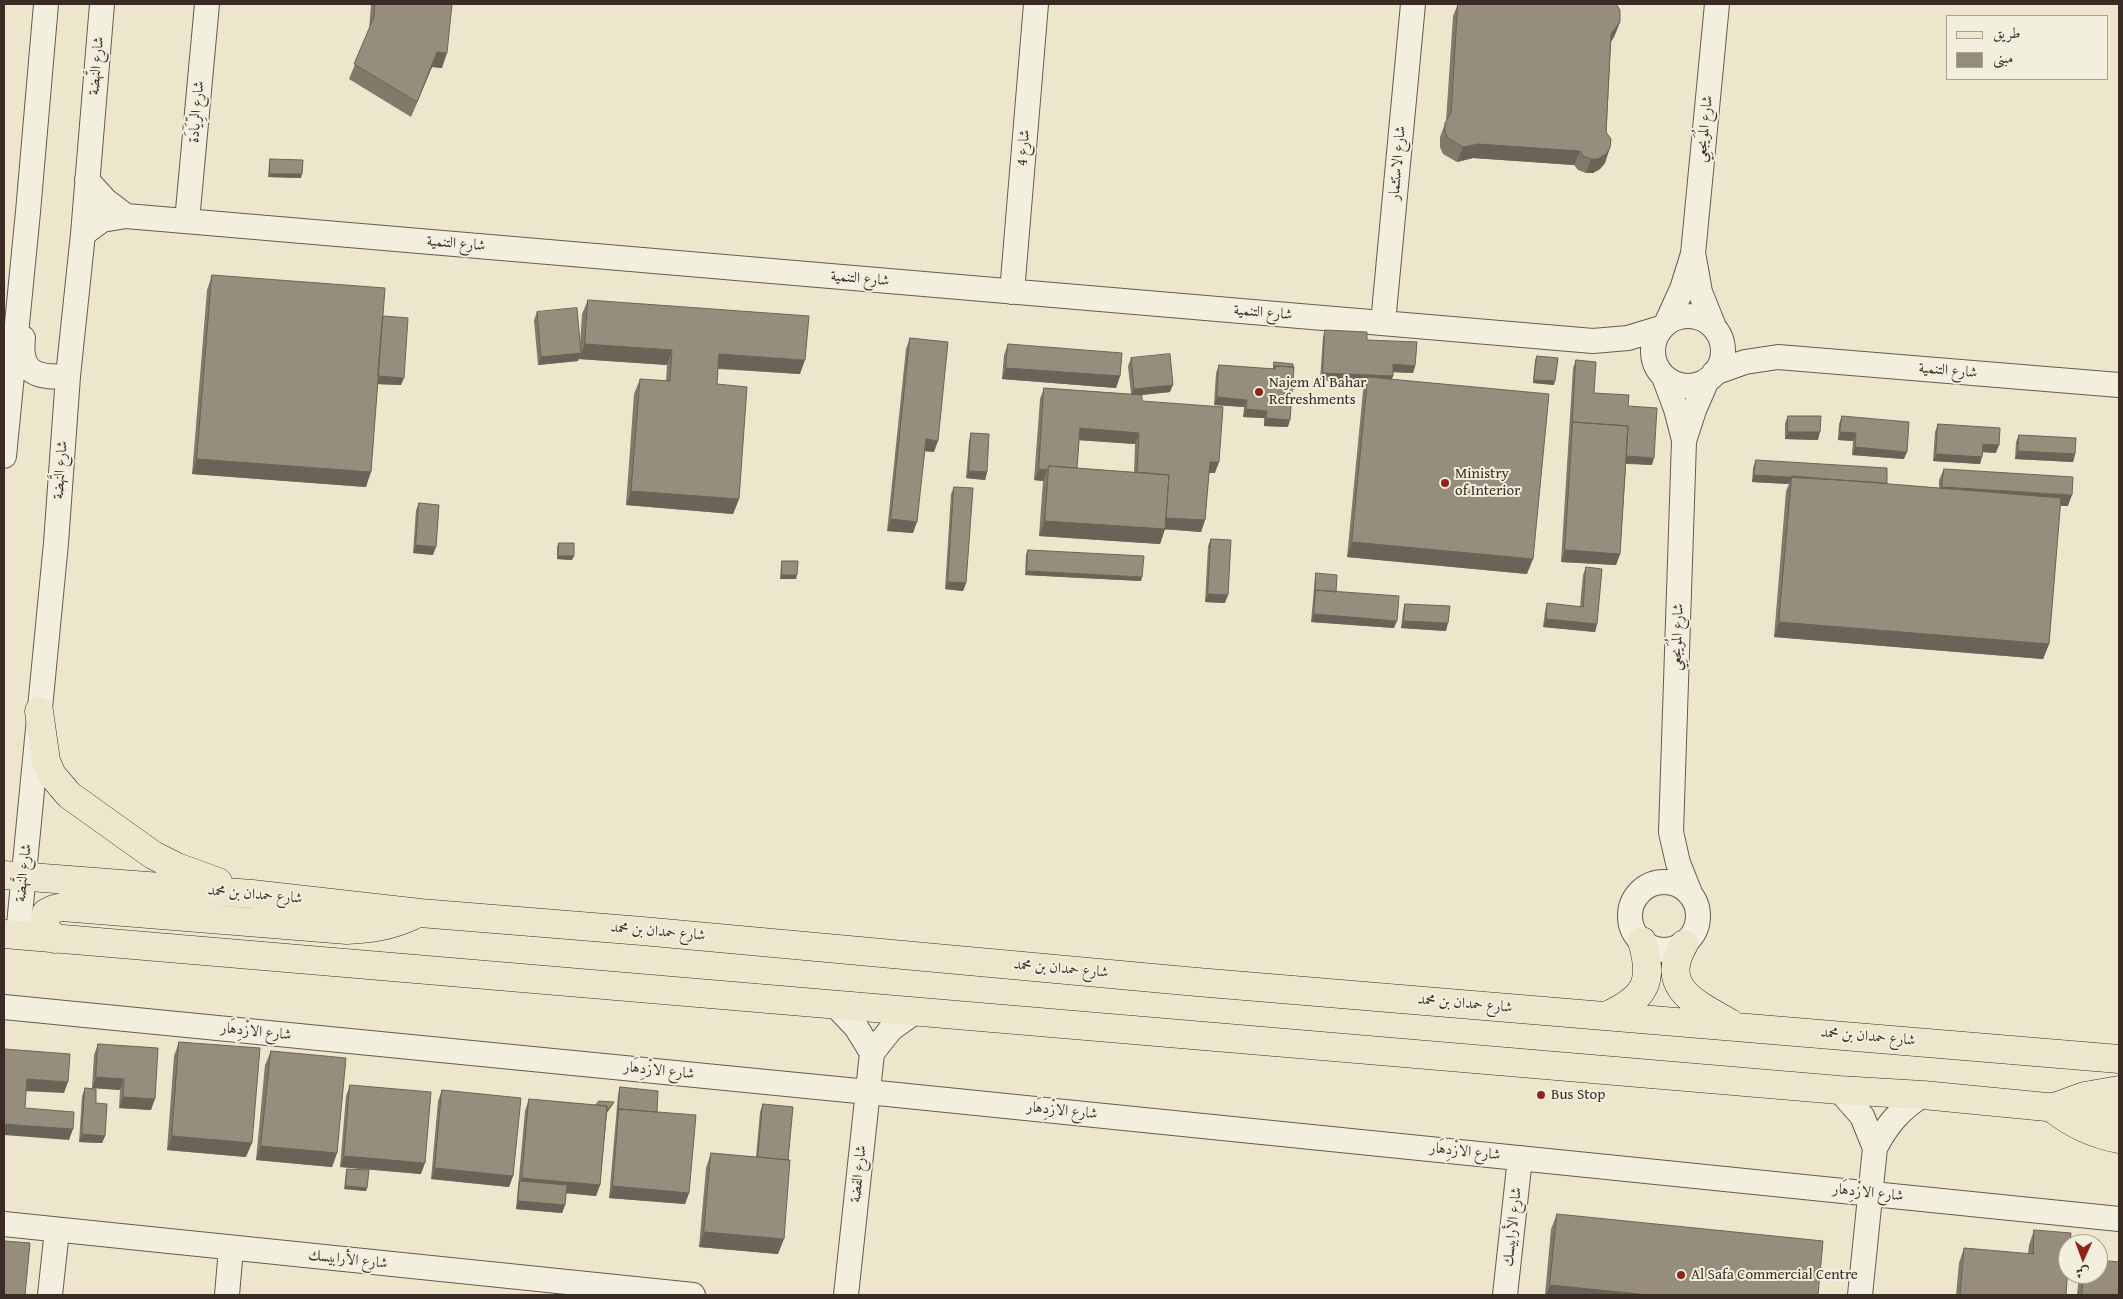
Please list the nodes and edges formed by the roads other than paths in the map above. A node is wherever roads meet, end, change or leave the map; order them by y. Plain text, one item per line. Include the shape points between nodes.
1 (46, 4) edge
2 (102, 4) edge
3 (207, 4) edge
4 (1036, 4) edge
5 (1413, 4) edge
6 (1717, 4) edge
7 (87, 180) junction
8 (28, 212) junction
9 (126, 216) junction
10 (187, 220) junction
11 (83, 234) junction
12 (1693, 254) junction
13 (1012, 292) junction
14 (1383, 323) junction
15 (1664, 325) junction
16 (1715, 329) junction
17 (1593, 341) junction
18 (1778, 357) junction
19 (1661, 373) junction
20 (68, 376) junction
21 (1710, 377) junction
22 (2119, 385) edge
23 (1684, 441) junction
24 (4, 456) edge
25 (39, 712) junction
26 (1671, 832) junction
27 (10, 880) edge
28 (1645, 887) junction
29 (1690, 893) junction
30 (252, 894) junction
31 (420, 913) junction
32 (11, 935) edge
33 (55, 939) junction
34 (1642, 941) junction
35 (1684, 944) junction
36 (835, 1005) junction
37 (4, 1007) edge
38 (916, 1011) junction
39 (1608, 1015) junction
40 (1736, 1026) junction
41 (872, 1053) junction
42 (2119, 1059) edge
43 (1839, 1090) junction
44 (2119, 1090) edge
45 (868, 1092) junction
46 (1923, 1095) junction
47 (2052, 1108) junction
48 (2119, 1114) edge
49 (2119, 1140) edge
50 (1875, 1148) junction
51 (1520, 1158) junction
52 (1871, 1193) junction
53 (2119, 1218) edge
54 (4, 1224) edge
55 (57, 1230) junction
56 (231, 1248) junction
57 (597, 1290) edge
58 (50, 1295) edge
59 (227, 1295) edge
60 (693, 1295) edge
61 (846, 1295) edge
62 (1506, 1295) edge
63 (1860, 1295) edge

1 - 8 street
2 - 7 street, شارع النَّهضة
3 - 10 street, شارع الرِّيَادَة
4 - 13 street, شارع 4
5 - 14 street, شارع الاستثمار
6 - 12 street, شارع المُوَيجعِي
7 - 9 street
7 - 11 street, شارع النَّهضة
8 - 20 street via 34,244 22,347 25,364 40,376
8 - 24 street
9 - 10 street, شارع التنمية
9 - 11 street, شارع التنمية via 102,220
10 - 13 street, شارع التنمية
11 - 20 street, شارع النَّهضة
12 - 15 street, شارع المُوَيجعِي via 1682,289
12 - 16 street, شارع المُوَيجعِي via 1700,292
13 - 14 street, شارع التنمية
14 - 17 street, شارع التنمية
15 - 16 street via 1674,318 1691,316 1700,318
15 - 17 street, شارع التنمية via 1628,338
15 - 19 street via 1655,337 1653,348 1653,358
16 - 18 street, شارع التنمية via 1746,346
16 - 21 street via 1722,352 1720,364
17 - 19 street, شارع التنمية via 1627,351
18 - 21 street, شارع التنمية via 1745,362
18 - 22 street, شارع التنمية
19 - 21 street via 1685,385
19 - 23 street, شارع المُوَيجعِي via 1676,409
20 - 25 street, شارع النَّهضة
21 - 23 street, شارع المُوَيجعِي
23 - 26 street, شارع المُوَيجعِي
25 - 27 street, شارع النَّهضة
25 - 30 main road via 46,761 52,775 69,795 164,861
26 - 28 street, شارع المُوَيجعِي
26 - 29 street, شارع المُوَيجعِي via 1678,863
27 - 30 main road, شارع حمدان بن محمد
27 - 32 street, شارع النَّهضة
28 - 29 street via 1664,882
28 - 34 street via 1630,909 1633,931
29 - 35 street via 1697,907 1698,919 1695,930
30 - 31 main road, شارع حمدان بن محمد
31 - 33 main road via 392,925 347,930 62,907 46,913 44,922
31 - 39 main road, شارع حمدان بن محمد
32 - 33 main road
33 - 36 main road
34 - 35 street via 1662,950
34 - 39 main road via 1648,965 1646,986 1632,1002
35 - 40 main road via 1675,962 1679,987 1701,1006
36 - 38 main road
36 - 41 street via 856,1027
37 - 45 street, شارع الازْدِهَار
38 - 41 street via 891,1029
38 - 43 main road
39 - 40 main road, شارع حمدان بن محمد
40 - 42 main road, شارع حمدان بن محمد
41 - 45 street, شارع الفضة
43 - 46 main road
43 - 50 street via 1862,1116
44 - 47 main road via 2085,1096
45 - 51 street, شارع الازْدِهَار
45 - 61 street, شارع الفضة
46 - 47 main road
46 - 50 street via 1894,1117
47 - 48 main road
47 - 49 main road via 2077,1126
50 - 52 street
51 - 52 street, شارع الازْدِهَار
51 - 62 street, شارع الأرابيسك
52 - 53 street, شارع الازْدِهَار
52 - 63 street
54 - 55 street, شارع الأرابيسك
55 - 56 street, شارع الأرابيسك
55 - 58 street
56 - 57 street, شارع الأرابيسك
56 - 59 street
57 - 60 street, شارع الأرابيسك

